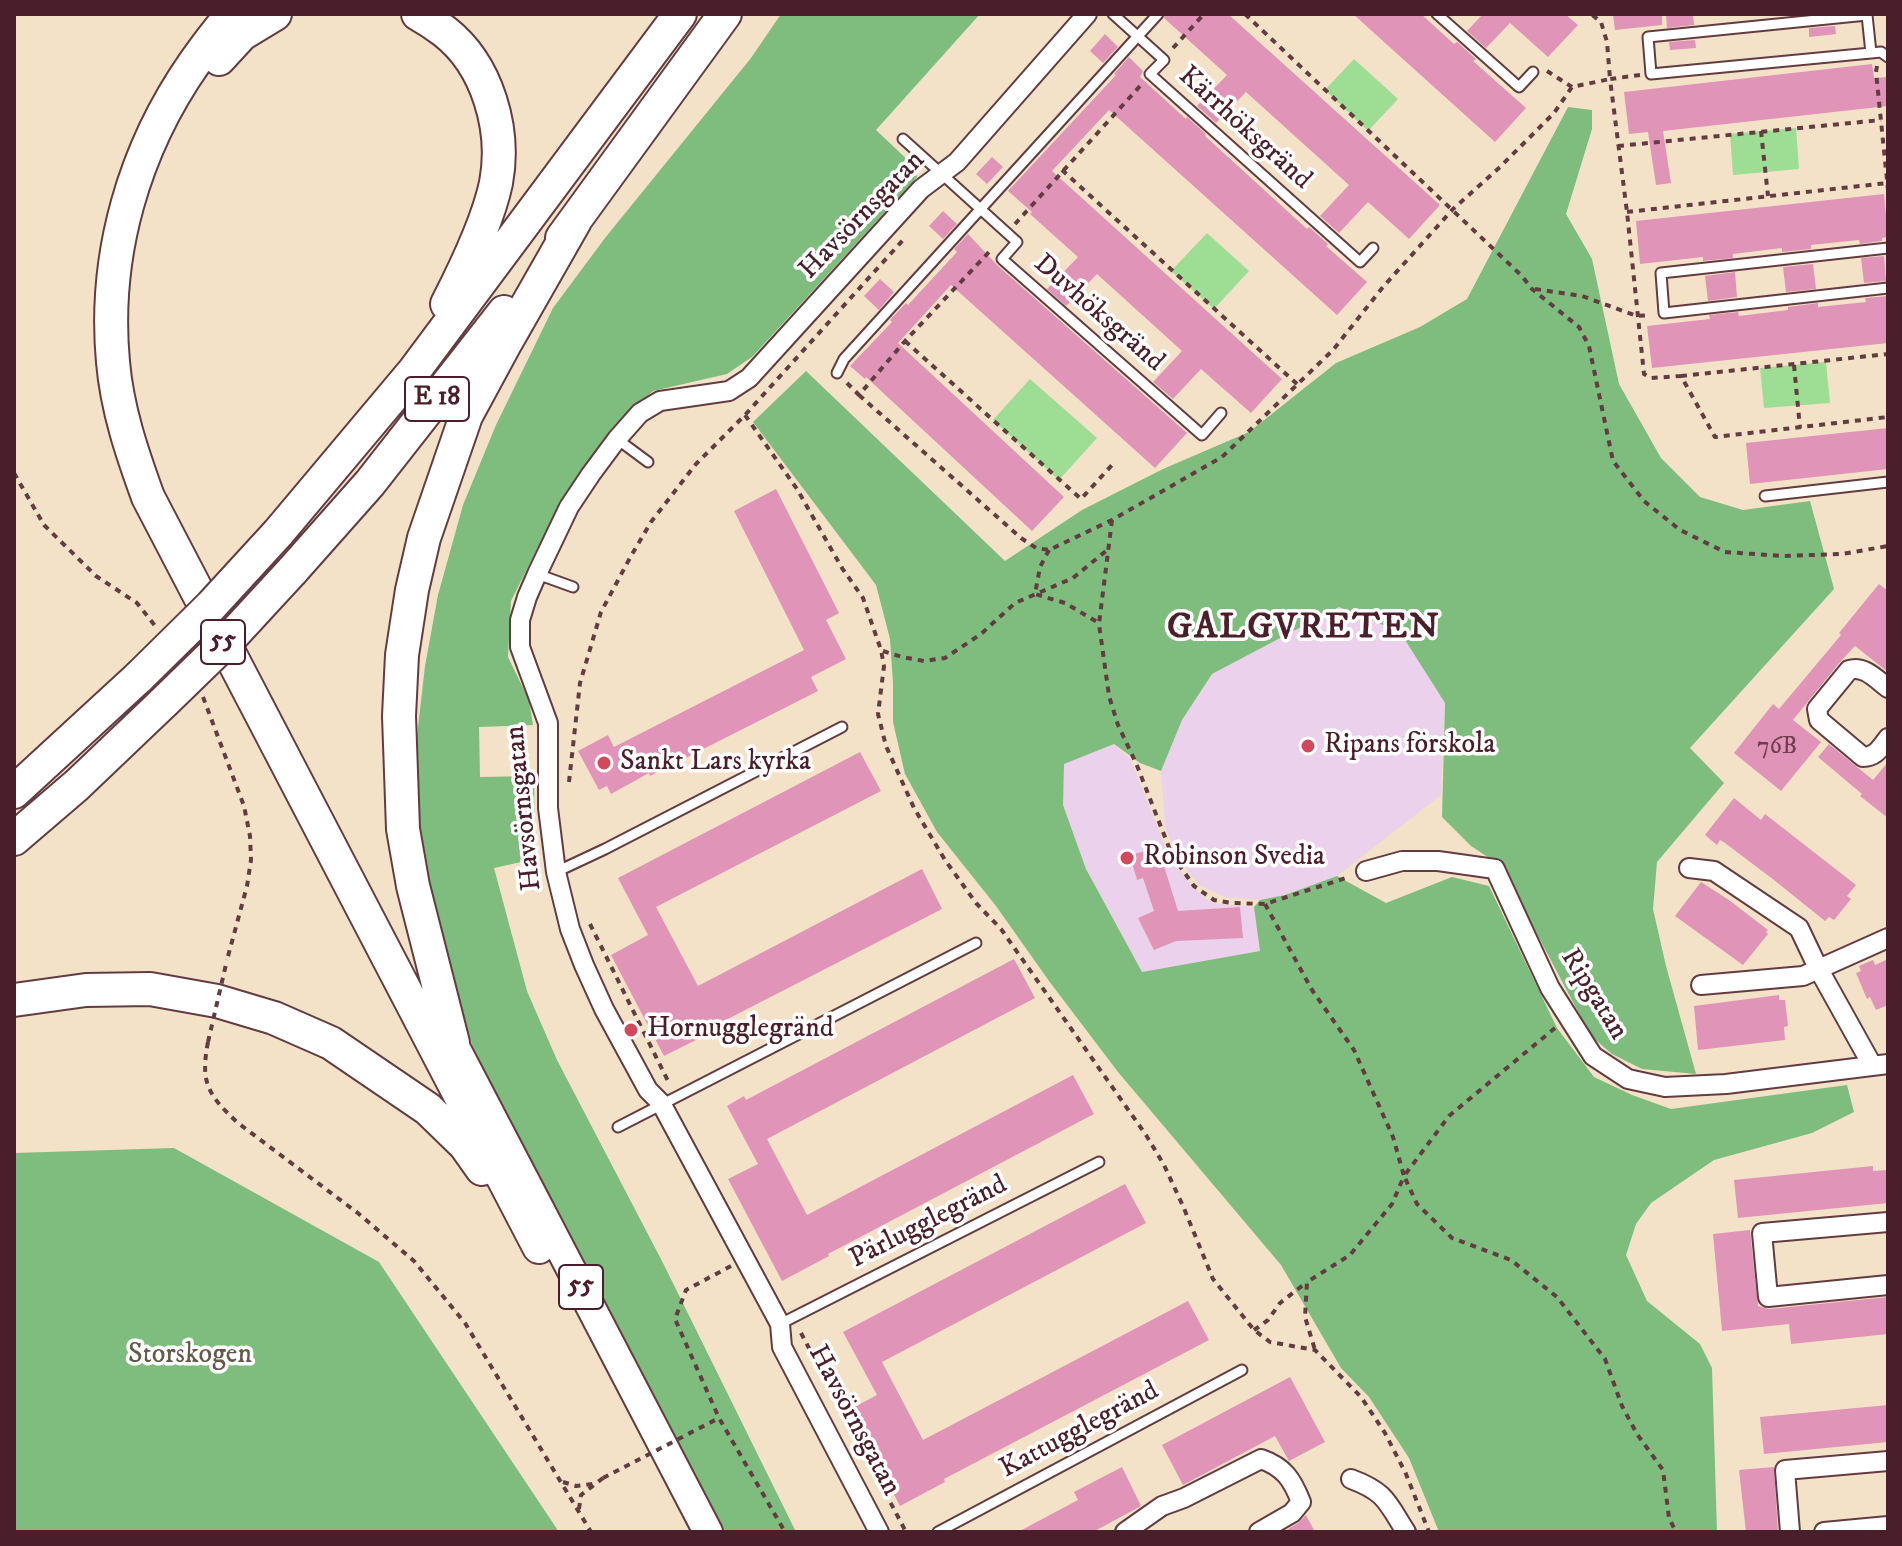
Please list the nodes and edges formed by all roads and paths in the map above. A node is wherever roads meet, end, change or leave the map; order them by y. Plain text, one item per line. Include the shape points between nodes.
1 (233, 14) edge
2 (275, 14) edge
3 (418, 14) edge
4 (680, 14) edge
5 (725, 14) edge
6 (1087, 14) edge
7 (1113, 14) edge
8 (1158, 14) edge
9 (1204, 14) edge
10 (1245, 14) edge
11 (1437, 14) edge
12 (1591, 14) edge
13 (1138, 36) junction
14 (1880, 54) edge
15 (1164, 60) junction
16 (1533, 72) joint
17 (1651, 74) junction
18 (1610, 79) junction
19 (1572, 87) junction
20 (1881, 120) junction
21 (1761, 131) junction
22 (903, 139) dead end
23 (1618, 146) junction
24 (1062, 170) dead end
25 (941, 174) junction
26 (1887, 183) edge
27 (1888, 190) edge
28 (1768, 196) junction
29 (980, 209) junction
30 (1453, 209) junction
31 (1627, 212) junction
32 (575, 221) junction
33 (1373, 248) dead end
34 (1888, 248) edge
35 (1888, 288) edge
36 (1532, 289) junction
37 (1637, 316) junction
38 (905, 341) dead end
39 (1888, 354) edge
40 (1794, 365) junction
41 (414, 371) junction
42 (837, 373) dead end
43 (1681, 376) junction
44 (1297, 384) junction
45 (859, 395) dead end
46 (1221, 413) dead end
47 (1888, 417) edge
48 (1800, 428) junction
49 (617, 439) junction
50 (648, 462) dead end
51 (1112, 465) dead end
52 (14, 473) edge
53 (1888, 482) edge
54 (1765, 496) dead end
55 (1112, 520) junction
56 (1888, 546) edge
57 (1108, 549) junction
58 (1049, 550) junction
59 (537, 574) junction
60 (573, 587) dead end
61 (1035, 594) junction
62 (1099, 624) junction
63 (159, 632) dead end
64 (881, 650) junction
65 (1888, 688) edge
66 (204, 698) dead end
67 (842, 727) dead end
68 (1888, 738) edge
69 (568, 783) dead end
70 (14, 792) edge
71 (14, 839) edge
72 (1689, 868) dead end
73 (1366, 871) joint
74 (556, 872) junction
75 (1265, 904) junction
76 (589, 922) dead end
77 (1888, 938) edge
78 (976, 943) dead end
79 (1818, 968) junction
80 (1701, 985) dead end
81 (14, 1000) edge
82 (1569, 1018) junction
83 (453, 1043) junction
84 (1880, 1064) edge
85 (669, 1099) junction
86 (618, 1127) dead end
87 (1099, 1162) dead end
88 (1404, 1176) junction
89 (1888, 1222) edge
90 (539, 1247) junction
91 (745, 1259) junction
92 (1307, 1282) junction
93 (1888, 1285) edge
94 (786, 1321) junction
95 (1254, 1330) junction
96 (1315, 1350) junction
97 (1242, 1370) dead end
98 (719, 1418) junction
99 (1888, 1461) edge
100 (1351, 1479) dead end
101 (561, 1482) junction
102 (594, 1484) junction
103 (578, 1511) junction
104 (1888, 1526) edge
105 (591, 1532) edge
106 (689, 1532) edge
107 (708, 1532) edge
108 (785, 1532) edge
109 (879, 1532) edge
110 (906, 1532) edge
111 (938, 1532) edge
112 (1125, 1532) edge
113 (1259, 1532) edge
114 (1406, 1532) edge
115 (1429, 1532) edge
116 (1676, 1532) edge
117 (1790, 1532) edge
118 (1824, 1532) edge

1 - 90 highway, 55 via 177,88 135,176 113,273 110,322 120,406 148,497
2 - 83 highway via 242,34 217,62 170,138 153,180 132,273 130,320 138,404 164,489
3 - 41 highway via 446,32 469,57 493,111 499,146 484,218
4 - 41 highway, E 18
5 - 32 highway, E 18
6 - 25 street, Havsörnsgatan
7 - 13 lane, Kärrhöksgränd
8 - 13 lane
9 - 15 path
10 - 30 path
11 - 16 lane via 1519,87
12 - 18 path via 1601,22 1607,42
13 - 15 lane, Kärrhöksgränd
13 - 29 lane
14 - 17 lane
14 - 17 lane via 1867,15 1648,37
14 - 20 path via 1876,72
15 - 33 lane, Kärrhöksgränd via 1150,74 1360,262
16 - 19 path via 1548,71
17 - 18 path
18 - 19 path
18 - 23 path
19 - 30 path via 1554,113
20 - 21 path
20 - 26 path
21 - 23 path
21 - 28 path
22 - 25 lane, Duvhöksgränd
23 - 31 path
24 - 44 path
25 - 29 lane, Duvhöksgränd
25 - 49 street, Havsörnsgatan via 921,189 749,378 729,391 660,401 640,413
26 - 27 path
26 - 28 path
28 - 31 path
29 - 42 lane
29 - 46 lane, Duvhöksgränd via 1017,242 1002,259 1202,435
30 - 36 path
30 - 44 path via 1333,350
31 - 37 path
32 - 71 highway, E 18, bridge via 379,472 292,571 163,703
32 - 83 highway, 55 via 466,416 424,538 402,655 403,829
34 - 35 lane via 1661,273 1664,313
36 - 37 path via 1582,296
36 - 56 path via 1579,327 1589,346 1613,461 1644,501 1680,530 1725,552 1783,556
37 - 43 path via 1644,374
38 - 51 path via 1081,499
39 - 40 path
40 - 43 path
40 - 48 path
41 - 70 highway, E 18, bridge via 211,606
43 - 48 path via 1715,437
44 - 55 path via 1222,457
45 - 58 path via 1021,538
47 - 48 path
49 - 50 lane
49 - 59 street, Havsörnsgatan via 569,507
52 - 63 path via 44,525 96,576 137,603
53 - 54 lane
55 - 57 path
55 - 58 path
57 - 61 path via 1073,578
57 - 62 path
58 - 61 path
59 - 60 lane
59 - 74 street, Havsörnsgatan via 520,620 520,647 548,723 548,808
61 - 62 path via 1065,603
61 - 64 path via 1015,603 945,658 924,661
62 - 75 path via 1118,725 1172,855 1194,886 1214,900
64 - 69 path via 863,598 745,415 696,464 651,522 601,612 580,683
64 - 95 path via 878,714 914,808 945,860 1001,929 1146,1135 1213,1279
65 - 68 street via 1861,669 1849,670 1817,715 1863,757 1876,753
66 - 101 path, bridge via 244,806 251,860 203,1065 210,1090 238,1123 414,1261 465,1323
67 - 74 lane
72 - 79 street, Ripgatan via 1714,871 1799,928
73 - 75 path
73 - 82 street, Ripgatan via 1402,861 1495,869
74 - 85 street, Havsörnsgatan via 570,929 604,1009 648,1090
75 - 88 path via 1312,990 1354,1050 1393,1137
76 - 85 path
77 - 79 street
78 - 85 lane
79 - 80 street via 1803,976
79 - 84 street, Ripgatan
81 - 90 highway via 86,990 150,989 231,1005 331,1043 428,1109 465,1145
82 - 84 street, Ripgatan via 1593,1056 1628,1079 1665,1087
82 - 88 path via 1449,1116
83 - 107 main road, 55
85 - 86 lane
85 - 91 street, Havsörnsgatan
87 - 94 lane, Pärlugglegränd
88 - 92 path via 1392,1204 1350,1255
88 - 116 path via 1417,1204 1452,1238 1511,1260 1557,1297 1605,1359 1622,1406 1663,1470
89 - 93 street via 1762,1233 1768,1297
90 - 106 main road, 55
91 - 94 street, Havsörnsgatan
91 - 98 path via 686,1290 675,1319
92 - 95 path
92 - 96 path via 1305,1317
94 - 109 street, Havsörnsgatan via 782,1347
94 - 110 path
95 - 96 path via 1270,1342
96 - 115 path via 1361,1397 1385,1433
97 - 111 lane, Kattugglegränd
98 - 102 path, bridge
98 - 108 path
99 - 117 street via 1785,1470
100 - 114 street via 1385,1498
101 - 102 path
101 - 103 path
102 - 103 path via 581,1495
103 - 105 path
104 - 118 street
112 - 113 street via 1162,1506 1261,1459 1275,1464 1293,1482 1301,1502

